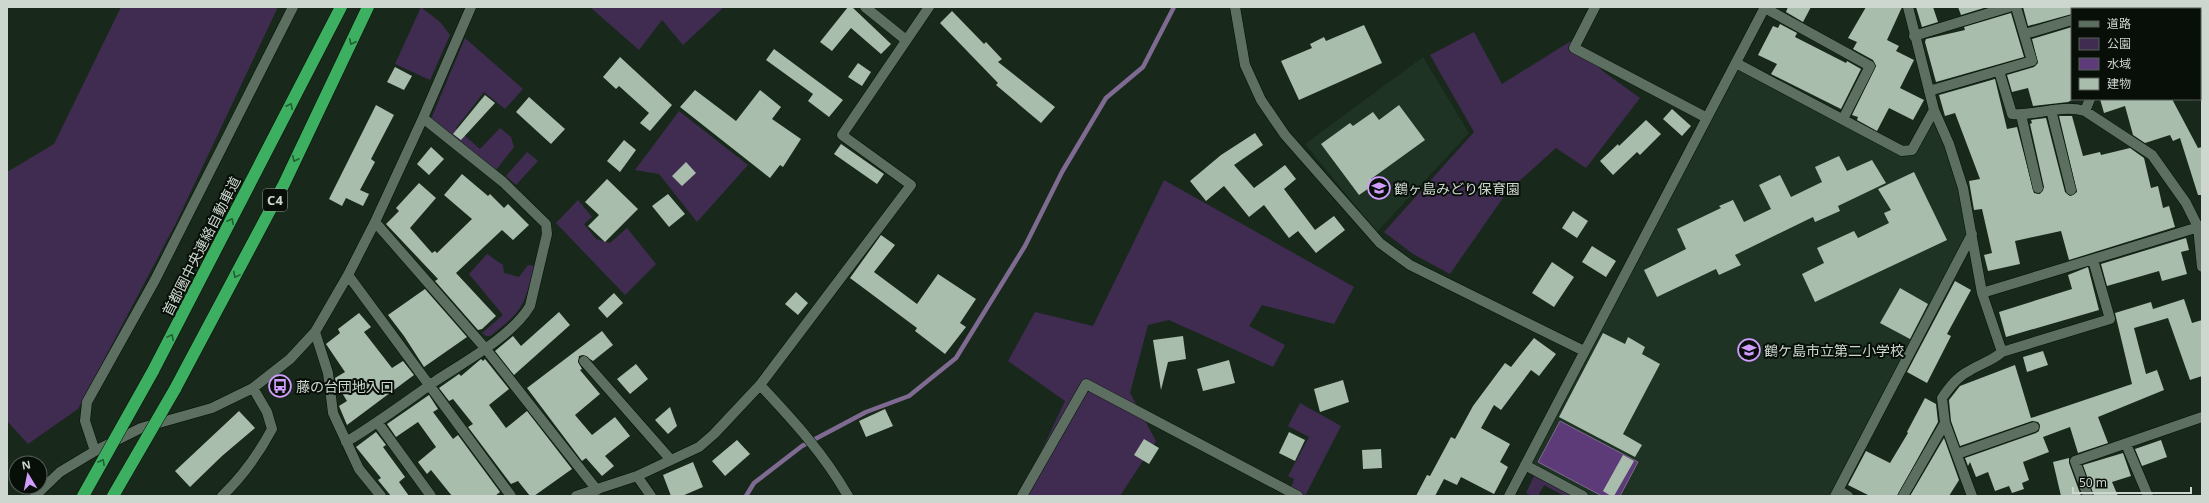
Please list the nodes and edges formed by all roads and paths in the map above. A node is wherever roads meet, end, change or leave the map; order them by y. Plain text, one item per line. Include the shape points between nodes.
1 (293, 7) edge
2 (340, 7) edge
3 (368, 7) edge
4 (471, 7) edge
5 (865, 7) edge
6 (929, 7) edge
7 (1234, 7) edge
8 (1596, 7) edge
9 (1908, 7) edge
10 (2009, 7) edge
11 (2016, 7) edge
12 (1765, 8) edge
13 (2071, 20) edge
14 (2025, 34) junction
15 (1914, 36) junction
16 (906, 40) junction
17 (1736, 63) junction
18 (1998, 71) junction
19 (1929, 91) junction
20 (2090, 100) edge
21 (1934, 110) junction
22 (2051, 110) junction
23 (2085, 111) junction
24 (2021, 115) junction
25 (423, 118) junction
26 (1707, 118) junction
27 (1843, 119) junction
28 (2038, 188) dead end
29 (2071, 190) dead end
30 (375, 222) junction
31 (2200, 227) edge
32 (1972, 234) junction
33 (2093, 260) junction
34 (2202, 267) edge
35 (348, 275) junction
36 (1982, 293) junction
37 (315, 332) junction
38 (485, 348) junction
39 (1584, 350) junction
40 (2002, 352) junction
41 (584, 361) dead end
42 (760, 385) junction
43 (429, 386) junction
44 (253, 388) junction
45 (2202, 417) edge
46 (378, 423) junction
47 (1945, 423) junction
48 (2034, 427) dead end
49 (346, 442) junction
50 (2126, 444) junction
51 (95, 451) junction
52 (1957, 454) junction
53 (671, 460) junction
54 (1525, 465) junction
55 (637, 476) junction
56 (597, 490) junction
57 (1836, 493) edge
58 (35, 496) edge
59 (83, 496) edge
60 (113, 496) edge
61 (222, 496) edge
62 (381, 496) edge
63 (431, 496) edge
64 (511, 496) edge
65 (576, 496) edge
66 (651, 496) edge
67 (848, 496) edge
68 (1022, 496) edge
69 (1298, 496) edge
70 (1509, 496) edge
71 (1583, 496) edge
72 (1848, 496) edge
73 (1903, 496) edge
74 (1972, 496) edge
75 (2088, 496) edge
76 (2148, 496) edge

1 - 51 street via 155,280 87,402 85,421
59 -> 2 highway, 首都圏中央連絡自動車道 / C4, bridge via 153,371
3 -> 60 highway, C4, bridge via 284,184 175,389
4 - 25 street
5 - 16 street
6 - 16 street
7 - 39 street via 1246,65 1261,100 1285,135 1380,243 1410,265
8 - 26 street via 1574,48
9 - 15 street
10 - 15 street
11 - 14 street
12 - 17 street
12 - 27 street via 1870,66
13 - 14 street
14 - 18 street via 2032,61
15 - 19 street
16 - 42 street via 842,135 911,185
17 - 26 street
17 - 27 street
18 - 19 street
18 - 24 street via 2012,114
19 - 21 street
20 - 23 street
21 - 27 street via 1912,150 1902,151
21 - 32 street via 1949,144 1963,188
22 - 23 street via 2074,108
22 - 24 street
22 - 29 street
23 - 31 street via 2152,155
24 - 28 street
25 - 30 street
25 - 38 street via 503,182 546,224 547,234 530,306 524,316
26 - 39 street
30 - 35 street
30 - 38 street
31 - 33 street
31 - 34 street
32 - 36 street
32 - 57 street
33 - 36 street
33 - 40 street via 2110,319
35 - 37 street
35 - 43 street
36 - 40 street
37 - 44 street via 290,359
37 - 49 street via 328,373 333,413
38 - 43 street
38 - 56 street
39 - 54 street
40 - 47 street via 1995,359 1968,371 1953,384 1942,398
41 - 53 street
42 - 53 street via 699,447
42 - 67 street via 802,430 831,467
43 - 46 street
43 - 64 street
44 - 51 street via 212,408 141,428
44 - 61 street via 267,412 272,429 258,456
45 - 50 street
46 - 49 street
46 - 63 street
47 - 52 street
47 - 73 street
48 - 52 street
49 - 62 street via 360,469
50 - 75 street via 2075,461
50 - 76 street
51 - 58 street via 60,472
52 - 74 street
53 - 55 street
54 - 70 street
54 - 71 street
55 - 56 street
55 - 66 street
56 - 65 street
57 - 72 street
68 - 69 street via 1086,384

